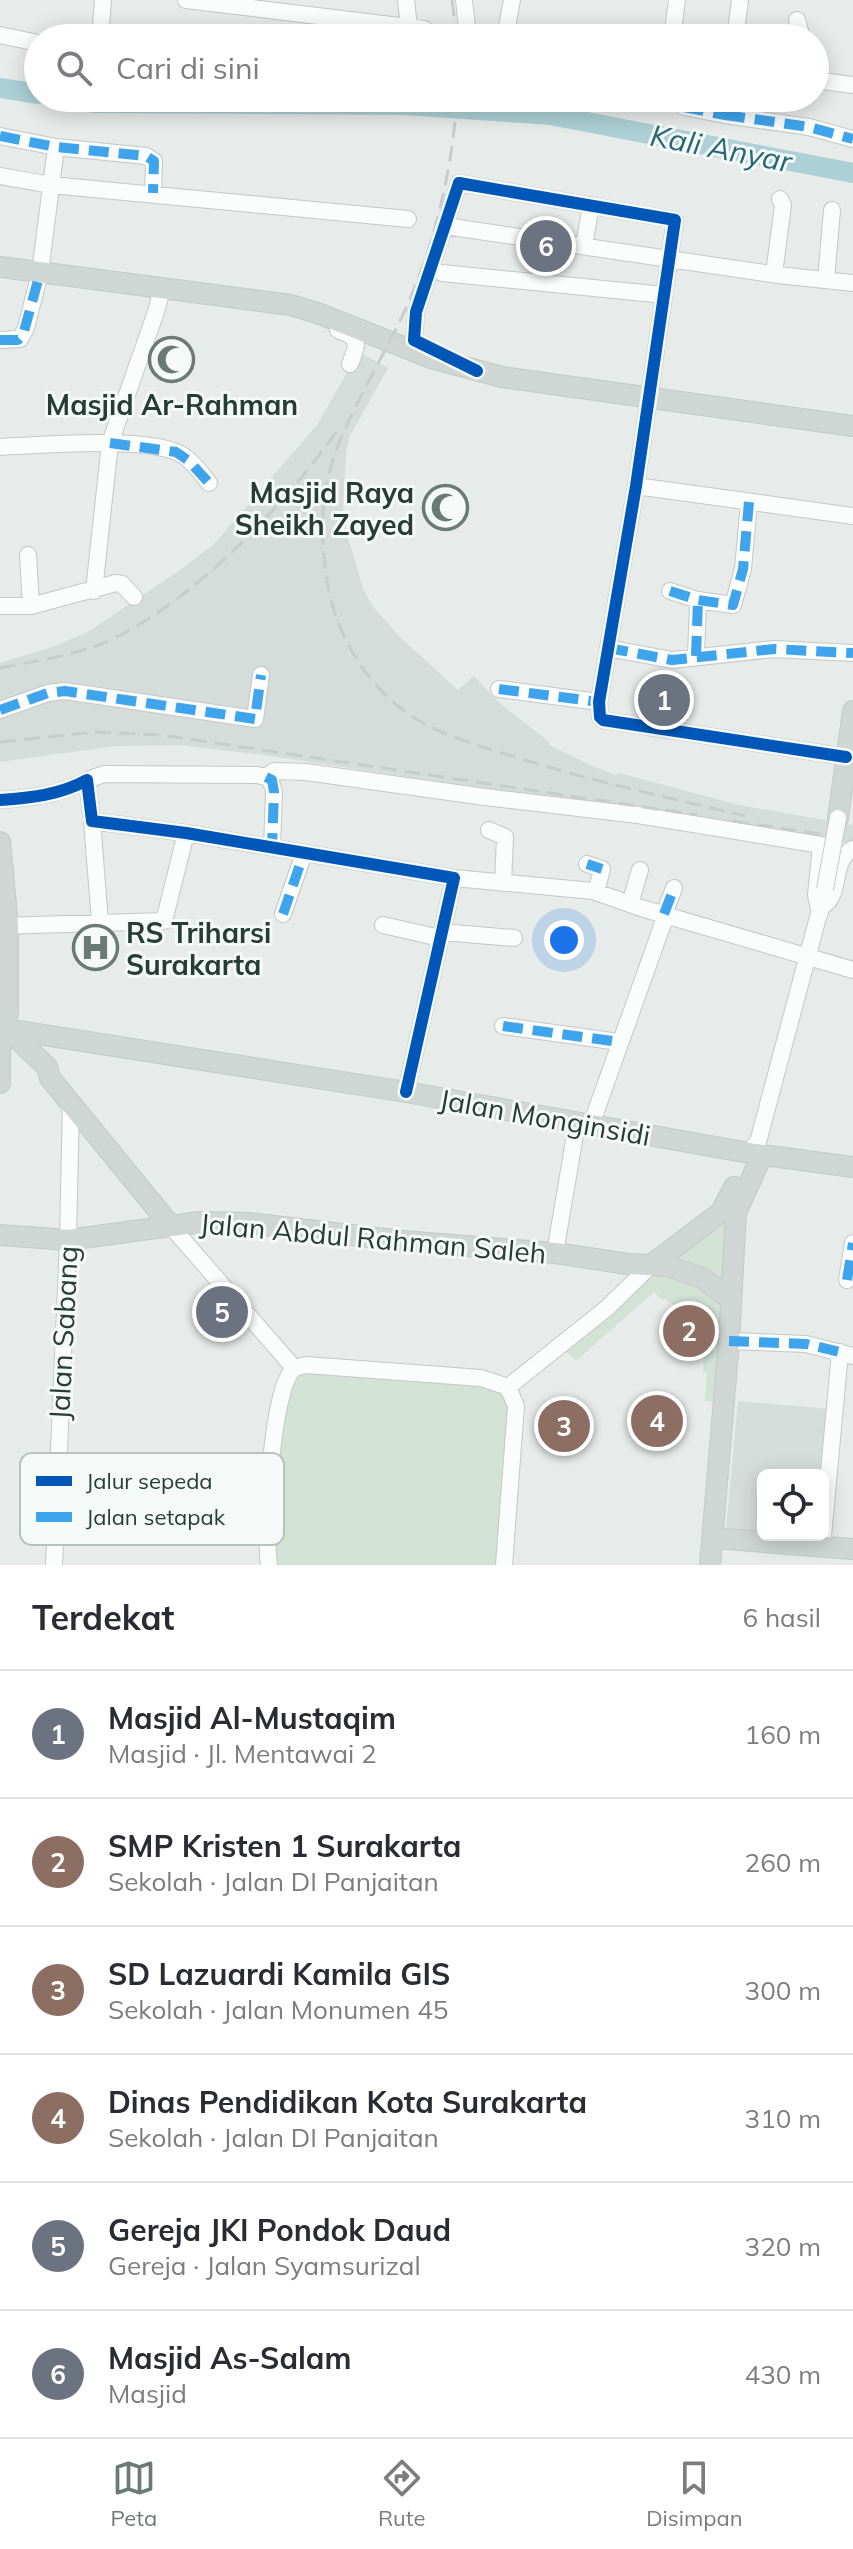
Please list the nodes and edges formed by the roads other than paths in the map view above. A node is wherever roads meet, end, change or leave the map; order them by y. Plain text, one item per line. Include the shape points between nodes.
1 (103, 0) edge
2 (186, 0) edge
3 (406, 0) edge
4 (464, 0) edge
5 (512, 0) edge
6 (677, 0) edge
7 (740, 0) edge
8 (797, 20) dead end
9 (101, 24) edge
10 (384, 24) edge
11 (415, 24) edge
12 (469, 24) edge
13 (508, 24) edge
14 (674, 24) edge
15 (737, 24) edge
16 (798, 24) edge
17 (0, 35) edge
18 (24, 40) edge
19 (829, 82) edge
20 (853, 85) edge
21 (746, 112) edge
22 (0, 136) edge
23 (853, 139) edge
24 (56, 147) junction
25 (0, 176) edge
26 (51, 185) junction
27 (153, 193) junction
28 (780, 199) dead end
29 (591, 205) junction
30 (832, 210) dead end
31 (408, 219) dead end
32 (445, 226) junction
33 (584, 246) junction
34 (669, 259) junction
35 (0, 267) edge
36 (40, 273) junction
37 (442, 273) dead end
38 (774, 274) junction
39 (826, 280) junction
40 (853, 283) edge
41 (162, 288) junction
42 (664, 295) junction
43 (291, 305) junction
44 (0, 340) edge
45 (350, 364) dead end
46 (477, 371) junction
47 (649, 397) junction
48 (853, 426) edge
49 (110, 443) junction
50 (0, 447) edge
51 (209, 483) dead end
52 (636, 486) junction
53 (749, 502) junction
54 (853, 516) edge
55 (28, 555) dead end
56 (94, 591) junction
57 (670, 591) dead end
58 (134, 597) dead end
59 (698, 600) junction
60 (0, 606) edge
61 (31, 606) junction
62 (608, 648) junction
63 (853, 653) edge
64 (696, 656) junction
65 (261, 675) dead end
66 (499, 689) dead end
67 (599, 702) junction
68 (0, 710) edge
69 (853, 711) edge
70 (846, 757) junction
71 (266, 777) junction
72 (87, 780) junction
73 (0, 800) edge
74 (845, 812) edge
75 (92, 821) junction
76 (489, 830) dead end
77 (186, 833) junction
78 (0, 842) edge
79 (272, 847) junction
80 (853, 849) edge
81 (304, 853) junction
82 (587, 864) dead end
83 (640, 870) dead end
84 (454, 878) junction
85 (503, 883) junction
86 (674, 888) dead end
87 (596, 892) junction
88 (630, 904) junction
89 (820, 910) junction
90 (283, 914) dead end
91 (665, 914) junction
92 (100, 922) junction
93 (383, 925) dead end
94 (4, 926) edge
95 (441, 935) junction
96 (514, 938) dead end
97 (809, 956) junction
98 (853, 970) edge
99 (503, 1026) dead end
100 (2, 1035) edge
101 (619, 1042) junction
102 (0, 1083) edge
103 (406, 1092) junction
104 (71, 1102) junction
105 (584, 1124) junction
106 (756, 1150) junction
107 (853, 1167) edge
108 (731, 1210) junction
109 (170, 1225) junction
110 (0, 1235) edge
111 (68, 1240) junction
112 (853, 1243) edge
113 (555, 1253) junction
114 (651, 1265) junction
115 (849, 1277) edge
116 (730, 1299) junction
117 (729, 1341) junction
118 (847, 1354) edge
119 (294, 1368) junction
120 (508, 1387) junction
121 (59, 1453) edge
122 (274, 1453) edge
123 (713, 1538) junction
124 (55, 1545) edge
125 (266, 1545) edge
126 (822, 1547) junction
127 (853, 1549) edge
128 (54, 1565) edge
129 (269, 1565) edge
130 (504, 1565) edge
131 (710, 1565) edge

1 - 9 street
2 - 10 street
3 - 11 street
4 - 12 street
5 - 13 street
6 - 14 street
7 - 15 street
8 - 16 street
17 - 18 street
19 - 20 street
21 - 23 street
22 - 24 street
24 - 26 street
24 - 27 street via 146,156 154,161
25 - 26 street
26 - 27 street
26 - 36 street
27 - 31 street
28 - 38 street
29 - 32 street via 459,183
29 - 33 street
29 - 34 street via 675,220
30 - 39 street
32 - 33 street
32 - 46 street via 416,312 414,340
33 - 34 street
34 - 38 street
34 - 42 street
35 - 36 main road
36 - 41 main road
36 - 44 street via 23,335
37 - 42 street
38 - 39 street
39 - 40 street
41 - 43 main road
41 - 49 street
42 - 47 street
43 - 45 street via 303,316 352,336 357,346
43 - 46 main road
46 - 47 main road
47 - 48 main road
47 - 52 street
49 - 50 street
49 - 51 street via 176,452
49 - 56 street
52 - 53 street
52 - 62 street
53 - 54 street
53 - 59 street via 743,569 733,605
55 - 61 street
56 - 58 street via 119,583
56 - 61 street
57 - 59 street
59 - 64 street
60 - 61 street
62 - 64 street via 672,660
62 - 67 street
63 - 64 street via 785,649
65 - 68 street via 255,719 65,691
66 - 67 street
67 - 70 street via 603,720
69 - 70 main road
70 - 74 main road
71 - 72 street via 104,774
71 - 79 street via 274,792
71 - 89 street via 274,771 306,772 638,815 821,845 816,895
72 - 73 street via 46,795
72 - 75 street
74 - 89 street, bridge
75 - 77 street
75 - 92 street
76 - 85 street via 505,837
77 - 79 street
77 - 92 street via 164,921
78 - 94 main road
79 - 81 street
80 - 89 street via 840,860 832,897
81 - 84 street
81 - 90 street
82 - 87 street via 602,869
83 - 88 street
84 - 85 street
84 - 95 street
85 - 87 street
86 - 91 street
87 - 88 street
88 - 91 street
89 - 97 street
91 - 97 street
91 - 101 street
92 - 94 street
93 - 95 street
94 - 100 main road
95 - 96 street
95 - 103 street
97 - 98 street
97 - 106 street
99 - 101 street
100 - 102 main road
100 - 103 main road, Jalan Monginsidi
100 - 104 main road via 47,1067
101 - 105 street
103 - 105 main road, Jalan Monginsidi
104 - 109 main road
104 - 111 street, Jalan Sabang
105 - 106 main road, Jalan Monginsidi
105 - 113 street
106 - 107 main road, Jalan Monginsidi
106 - 108 main road
108 - 114 main road
108 - 116 main road
109 - 111 main road, Jalan Abdul Rahman Saleh
109 - 113 main road, Jalan Abdul Rahman Saleh via 249,1223
109 - 119 street
110 - 111 main road, Jalan Abdul Rahman Saleh
111 - 121 street, Jalan Sabang
112 - 115 street
113 - 114 main road, Jalan Abdul Rahman Saleh
114 - 116 main road, Jalan Abdul Rahman Saleh via 686,1271
114 - 120 street via 607,1308
116 - 117 main road
117 - 118 street via 806,1344
117 - 123 main road
118 - 126 street
119 - 120 street via 481,1378
119 - 122 street via 278,1408
120 - 130 street via 516,1406
123 - 126 main road
123 - 131 main road
124 - 128 street, Jalan Sabang
125 - 129 street
126 - 127 main road

